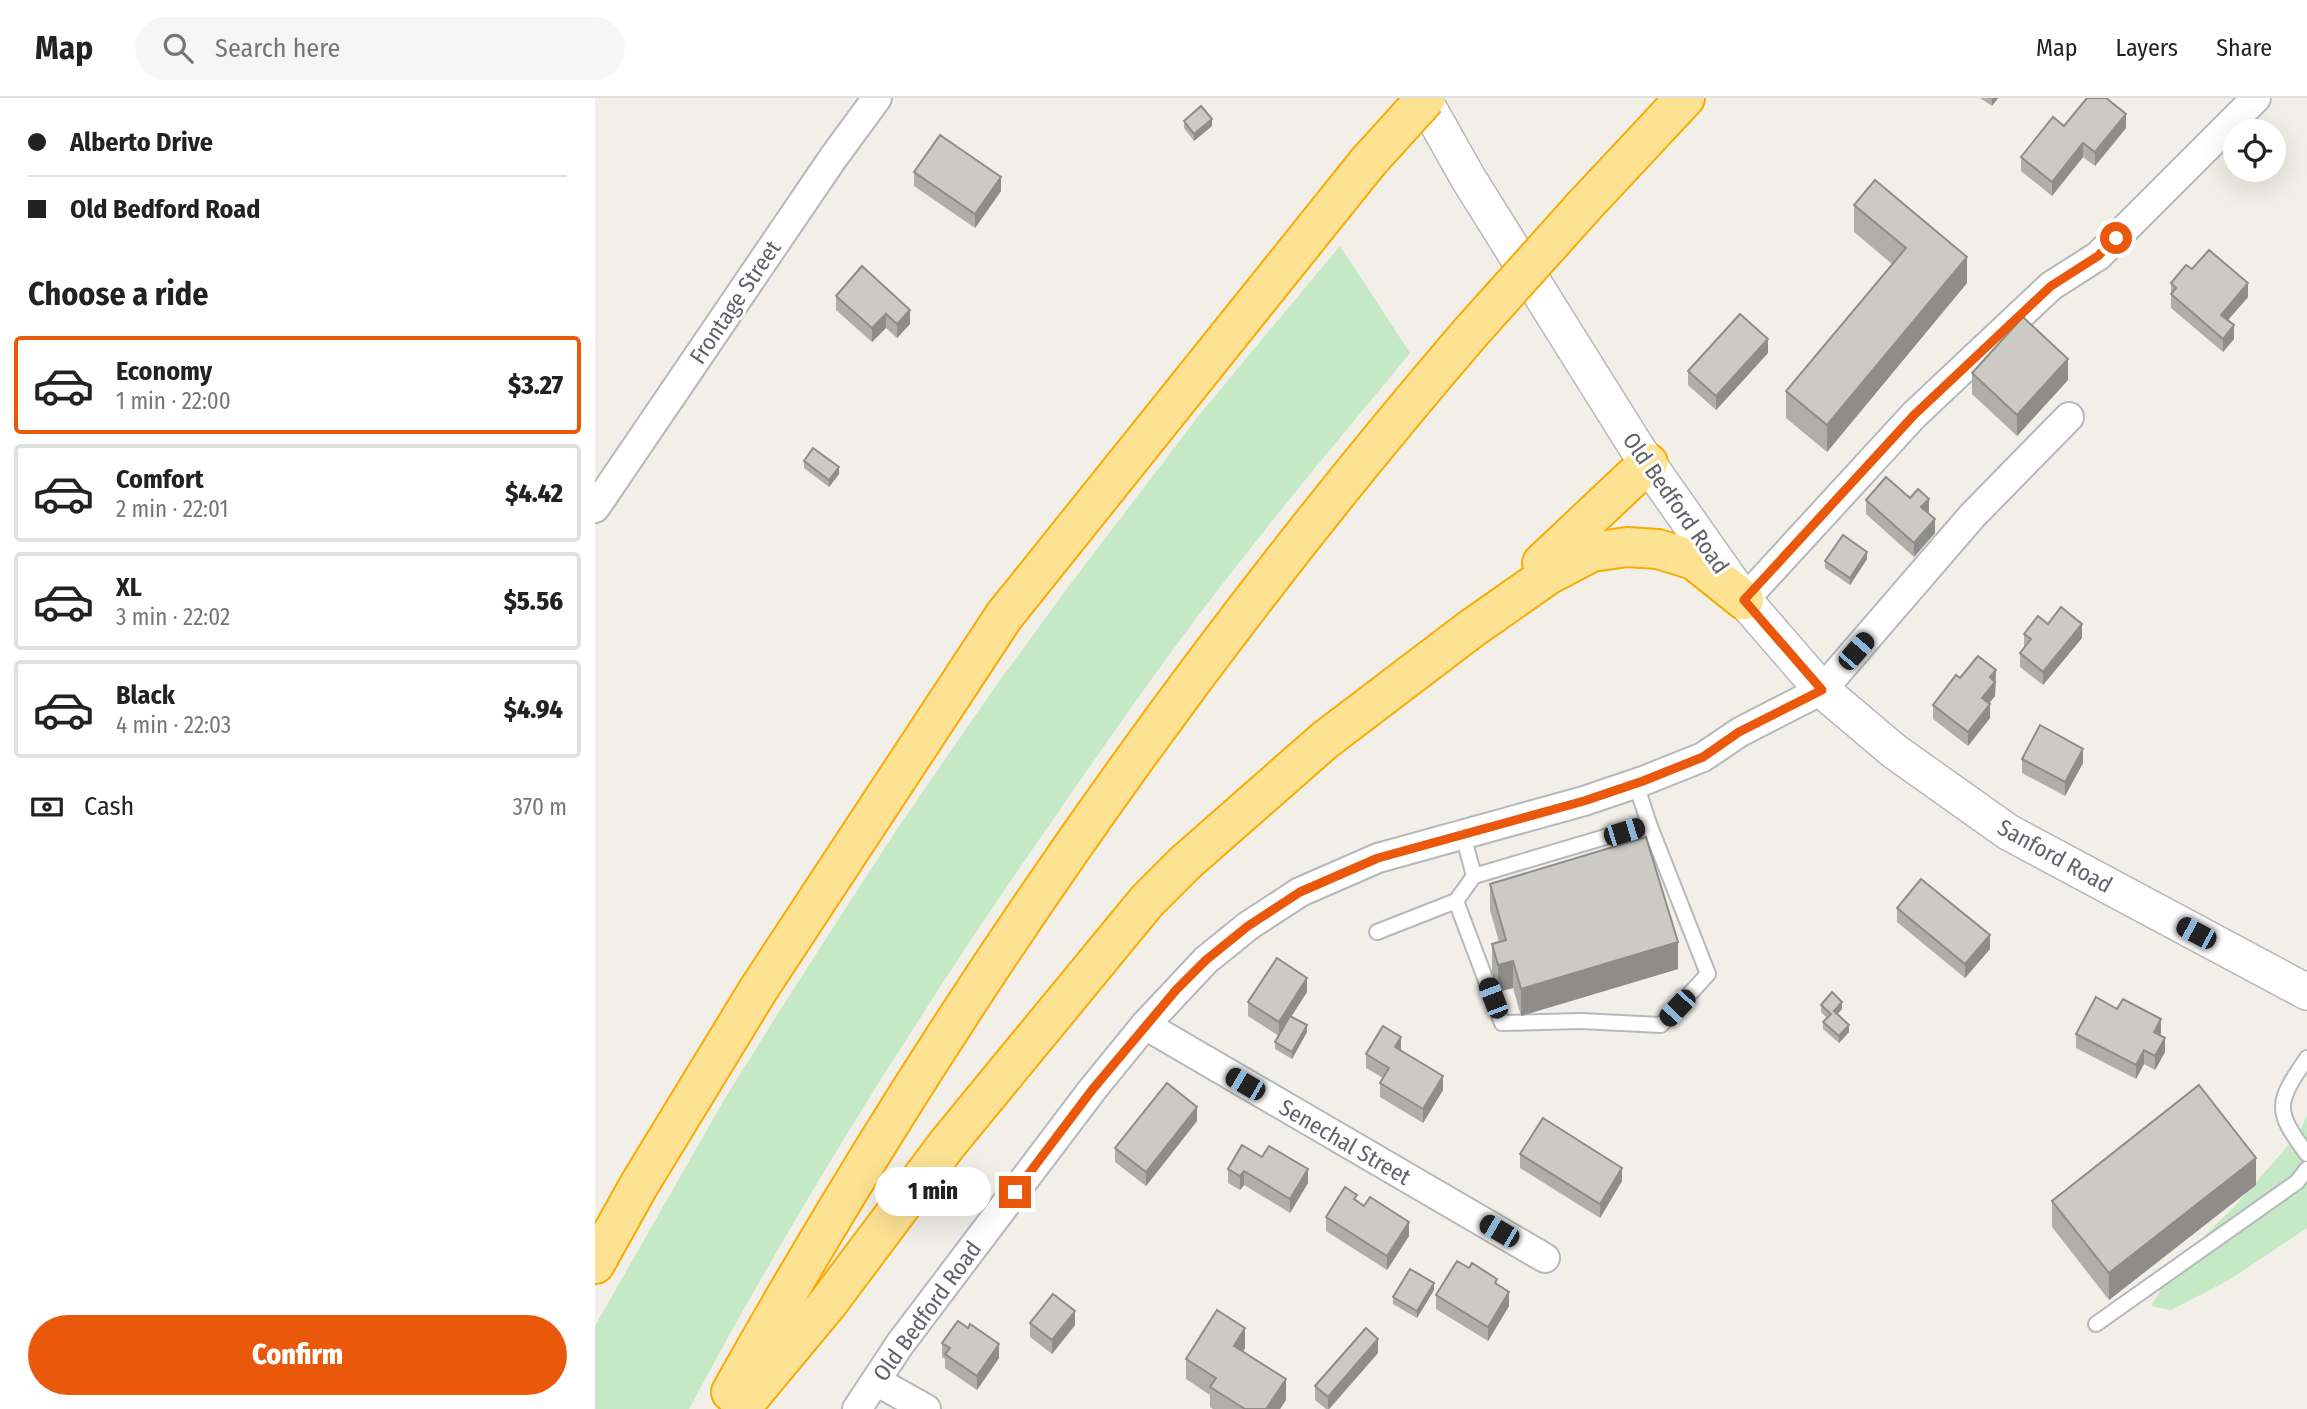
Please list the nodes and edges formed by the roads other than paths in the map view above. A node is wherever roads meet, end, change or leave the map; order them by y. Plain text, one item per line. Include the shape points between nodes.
1 (877, 98) edge
2 (1424, 98) edge
3 (1685, 98) edge
4 (2256, 98) edge
5 (2069, 417) dead end
6 (1648, 463) junction
7 (595, 508) edge
8 (1744, 600) junction
9 (1471, 629) junction
10 (1822, 690) junction
11 (1636, 784) junction
12 (1649, 824) junction
13 (1463, 835) junction
14 (1474, 876) junction
15 (1456, 901) junction
16 (1377, 932) dead end
17 (2307, 992) edge
18 (1145, 1026) junction
19 (2307, 1058) edge
20 (2307, 1154) edge
21 (2307, 1169) edge
22 (1545, 1258) dead end
23 (595, 1264) edge
24 (2095, 1324) dead end
25 (876, 1381) junction
26 (721, 1409) edge
27 (740, 1409) edge
28 (857, 1409) edge
29 (926, 1409) edge

1 - 7 street, Frontage Street
2 - 6 street, Old Bedford Road via 1468,178
2 - 23 highway, bridge via 1004,616 751,1001
3 - 26 highway, bridge via 1472,332 1191,683 1026,913 814,1247
4 - 8 street via 2098,256 2051,286 1914,415
5 - 10 street via 1972,516
6 - 8 street, Old Bedford Road
6 - 9 highway
8 - 9 highway via 1694,561 1658,549 1627,547 1592,552 1570,563
8 - 10 street, Old Bedford Road
9 - 27 highway via 1325,740 1147,901 948,1143 828,1303
10 - 11 street, Old Bedford Road via 1739,732 1703,757
10 - 17 street, Sanford Road via 1894,751 2008,832
11 - 12 lane
11 - 13 street, Old Bedford Road
12 - 14 lane
12 - 15 lane via 1708,974 1661,1025 1502,1023
13 - 14 lane
13 - 18 street, Old Bedford Road via 1378,858 1300,892 1206,960
14 - 15 lane
15 - 16 lane
18 - 22 street, Senechal Street
18 - 25 street, Old Bedford Road via 1092,1090
19 - 20 lane via 2282,1101 2286,1126
21 - 24 lane via 2297,1182
25 - 28 street, Old Bedford Road
25 - 29 street

